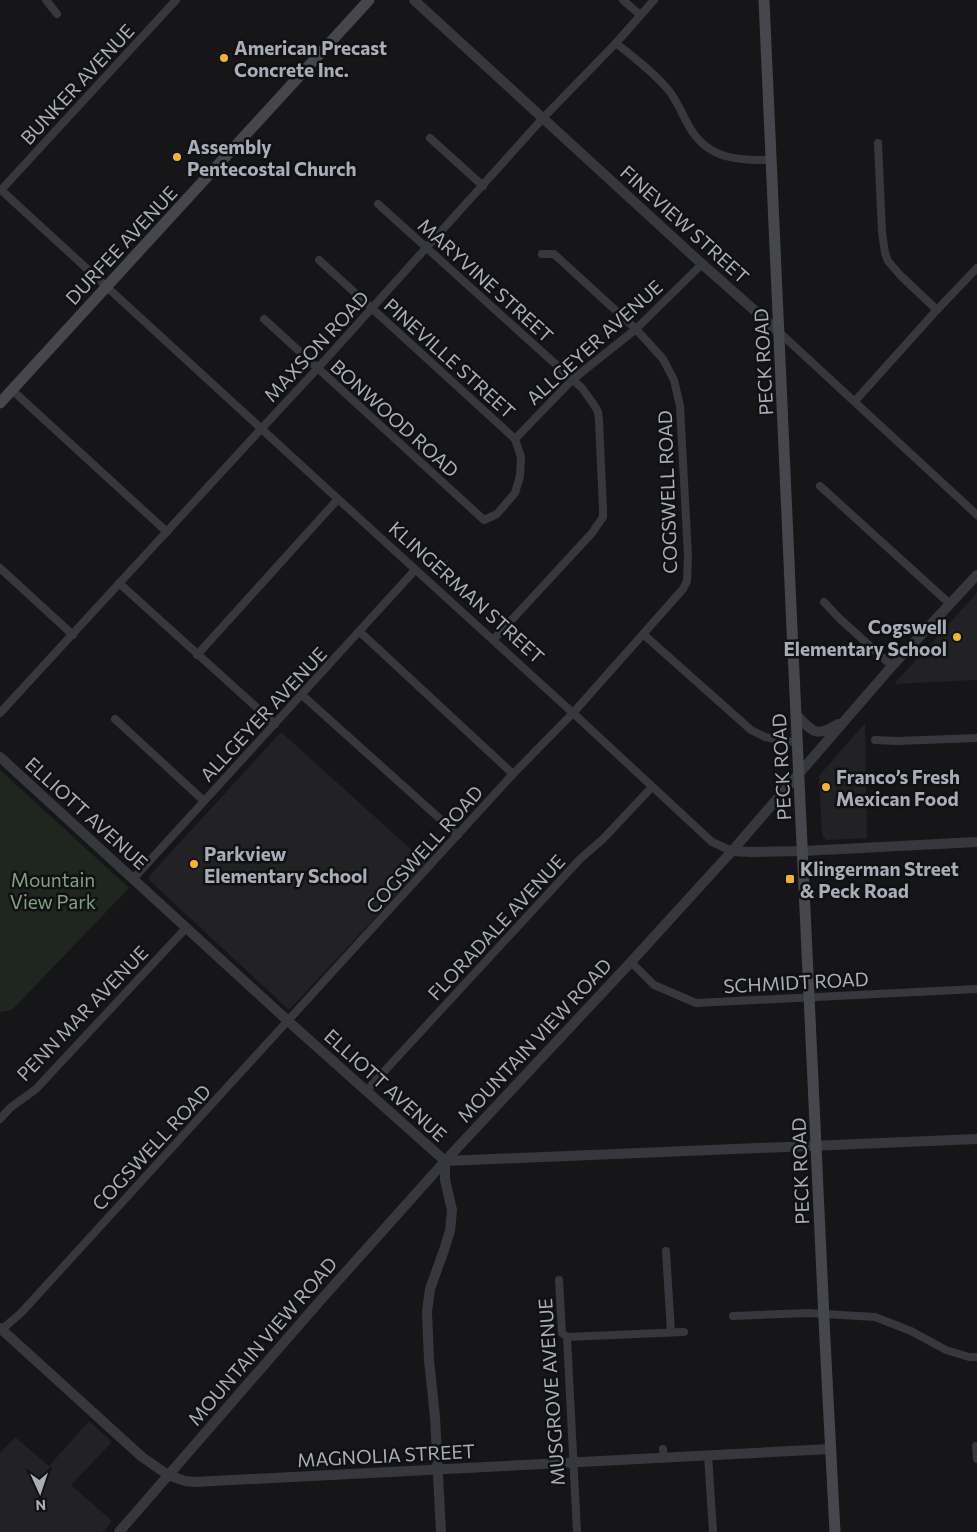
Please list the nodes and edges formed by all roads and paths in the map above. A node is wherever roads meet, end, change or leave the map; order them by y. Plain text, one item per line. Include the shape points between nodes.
1 (46, 0) edge
2 (176, 0) edge
3 (369, 0) edge
4 (414, 0) edge
5 (623, 0) edge
6 (654, 0) edge
7 (764, 0) edge
8 (57, 14) dead end
9 (640, 16) junction
10 (616, 43) junction
11 (543, 118) junction
12 (430, 138) dead end
13 (878, 143) dead end
14 (771, 160) junction
15 (483, 186) junction
16 (1, 190) edge
17 (378, 204) dead end
18 (427, 248) junction
19 (542, 254) dead end
20 (319, 260) dead end
21 (702, 264) junction
22 (977, 268) edge
23 (106, 287) junction
24 (372, 309) junction
25 (937, 310) junction
26 (264, 320) dead end
27 (636, 329) junction
28 (779, 332) junction
29 (317, 369) junction
30 (572, 380) junction
31 (12, 390) junction
32 (855, 401) junction
33 (0, 403) edge
34 (262, 428) junction
35 (515, 439) junction
36 (820, 486) dead end
37 (338, 499) junction
38 (977, 515) edge
39 (167, 532) junction
40 (0, 568) edge
41 (416, 570) junction
42 (977, 575) edge
43 (119, 583) junction
44 (824, 602) dead end
45 (950, 604) junction
46 (360, 632) junction
47 (643, 634) junction
48 (72, 635) junction
49 (493, 640) junction
50 (197, 655) junction
51 (892, 666) junction
52 (302, 695) junction
53 (0, 713) edge
54 (573, 713) junction
55 (796, 716) junction
56 (847, 718) junction
57 (115, 719) dead end
58 (274, 724) junction
59 (977, 738) edge
60 (876, 740) dead end
61 (798, 743) junction
62 (0, 757) edge
63 (514, 774) junction
64 (800, 774) junction
65 (652, 787) junction
66 (204, 801) junction
67 (458, 836) junction
68 (977, 842) edge
69 (732, 851) junction
70 (803, 851) junction
71 (133, 879) junction
72 (186, 928) junction
73 (631, 962) junction
74 (977, 989) edge
75 (810, 997) junction
76 (288, 1021) junction
77 (366, 1091) junction
78 (0, 1119) edge
79 (977, 1139) edge
80 (817, 1146) junction
81 (445, 1161) junction
82 (666, 1252) dead end
83 (559, 1280) dead end
84 (824, 1315) junction
85 (733, 1316) dead end
86 (1, 1329) edge
87 (671, 1332) junction
88 (684, 1332) dead end
89 (567, 1337) junction
90 (977, 1357) edge
91 (976, 1446) edge
92 (831, 1449) junction
93 (708, 1455) junction
94 (977, 1459) edge
95 (573, 1462) junction
96 (438, 1470) junction
97 (168, 1475) junction
98 (119, 1532) edge
99 (441, 1532) edge
100 (577, 1532) edge
101 (713, 1532) edge
102 (835, 1532) edge

1 - 8 street
2 - 16 street, BUNKER AVENUE
3 - 23 main road, DURFEE AVENUE
4 - 11 street, FINEVIEW STREET
5 - 9 street
6 - 9 street, MAXSON ROAD
7 - 14 main road, PECK ROAD
9 - 10 street, MAXSON ROAD
10 - 11 street, MAXSON ROAD
10 - 14 street via 661,81 679,104 695,137 703,144 723,156
11 - 15 street, MAXSON ROAD
11 - 21 street, FINEVIEW STREET
12 - 15 street
13 - 25 street via 882,232 888,261
14 - 28 main road, PECK ROAD
15 - 18 street, MAXSON ROAD
16 - 23 street, KLINGERMAN STREET
17 - 18 street, MARYVINE STREET
18 - 24 street, MAXSON ROAD
18 - 30 street, MARYVINE STREET
19 - 27 street, COGSWELL ROAD via 554,254
20 - 24 street, PINEVILLE STREET
21 - 27 street, ALLGEYER AVENUE
21 - 28 street, FINEVIEW STREET
22 - 25 street
23 - 31 main road, DURFEE AVENUE
23 - 34 street, KLINGERMAN STREET
24 - 29 street, MAXSON ROAD
24 - 35 street, PINEVILLE STREET
25 - 32 street
26 - 29 street, BONWOOD ROAD
27 - 30 street, ALLGEYER AVENUE
27 - 47 street, COGSWELL ROAD via 663,359 678,393 688,556 687,581 683,589
28 - 32 street, FINEVIEW STREET
28 - 55 main road, PECK ROAD
29 - 34 street, MAXSON ROAD
29 - 35 street, BONWOOD ROAD via 484,520 497,514 515,492 521,457
30 - 35 street, ALLGEYER AVENUE
30 - 49 street via 582,388 598,412 603,517 592,534
31 - 33 main road, DURFEE AVENUE
31 - 39 street
32 - 38 street, FINEVIEW STREET
34 - 37 street, KLINGERMAN STREET
34 - 39 street, MAXSON ROAD
36 - 45 street
37 - 41 street, KLINGERMAN STREET
37 - 50 street
39 - 43 street, MAXSON ROAD
40 - 48 street
41 - 46 street, ALLGEYER AVENUE
41 - 49 street, KLINGERMAN STREET
42 - 45 street, MOUNTAIN VIEW ROAD
43 - 48 street, MAXSON ROAD
43 - 50 street
44 - 51 street
45 - 51 street, MOUNTAIN VIEW ROAD
46 - 52 street, ALLGEYER AVENUE
46 - 63 street
47 - 54 street, COGSWELL ROAD
47 - 61 street via 751,730 766,737
48 - 53 street, MAXSON ROAD
49 - 54 street, KLINGERMAN STREET
50 - 58 street
51 - 56 street, MOUNTAIN VIEW ROAD
52 - 58 street, ALLGEYER AVENUE
52 - 67 street
54 - 63 street, COGSWELL ROAD
54 - 65 street, KLINGERMAN STREET
55 - 56 street via 820,732
55 - 61 main road, PECK ROAD
56 - 64 street, MOUNTAIN VIEW ROAD
57 - 66 street
58 - 66 street, ALLGEYER AVENUE
59 - 60 street
61 - 64 main road, PECK ROAD
62 - 71 street, ELLIOTT AVENUE
63 - 67 street, COGSWELL ROAD
64 - 69 street, MOUNTAIN VIEW ROAD
64 - 70 main road, PECK ROAD
65 - 69 street, KLINGERMAN STREET via 712,842
65 - 77 street, FLORADALE AVENUE via 580,859
66 - 71 street, ALLGEYER AVENUE
67 - 76 street, COGSWELL ROAD
68 - 70 street, KLINGERMAN STREET
69 - 70 street, KLINGERMAN STREET
69 - 73 street, MOUNTAIN VIEW ROAD
70 - 75 main road, PECK ROAD
71 - 72 street, ELLIOTT AVENUE
72 - 76 street, ELLIOTT AVENUE
72 - 78 street, PENN MAR AVENUE via 36,1089
73 - 75 street, SCHMIDT ROAD via 654,985 696,1003
73 - 81 street, MOUNTAIN VIEW ROAD
74 - 75 street, SCHMIDT ROAD
75 - 80 main road, PECK ROAD
76 - 77 street, ELLIOTT AVENUE
76 - 86 street, COGSWELL ROAD via 21,1313
77 - 81 street, ELLIOTT AVENUE
79 - 80 street, ELLIOTT AVENUE
80 - 81 street, ELLIOTT AVENUE
80 - 84 main road, PECK ROAD
81 - 96 street via 445,1180 452,1210 450,1231 430,1289 427,1312
81 - 97 street, MOUNTAIN VIEW ROAD
82 - 87 street
83 - 89 street, MUSGROVE AVENUE via 562,1333
84 - 85 street
84 - 90 street via 875,1317 946,1350
84 - 92 main road, PECK ROAD
86 - 97 street, MAGNOLIA STREET via 142,1457
87 - 88 street
87 - 89 street
89 - 95 street, MUSGROVE AVENUE
91 - 94 street
92 - 93 street, MAGNOLIA STREET
92 - 102 main road, PECK ROAD
93 - 95 street, MAGNOLIA STREET via 663,1453
93 - 101 street
95 - 96 street, MAGNOLIA STREET
95 - 100 street, MUSGROVE AVENUE
96 - 97 street, MAGNOLIA STREET via 207,1482 185,1481
96 - 99 street
97 - 98 street, MOUNTAIN VIEW ROAD

